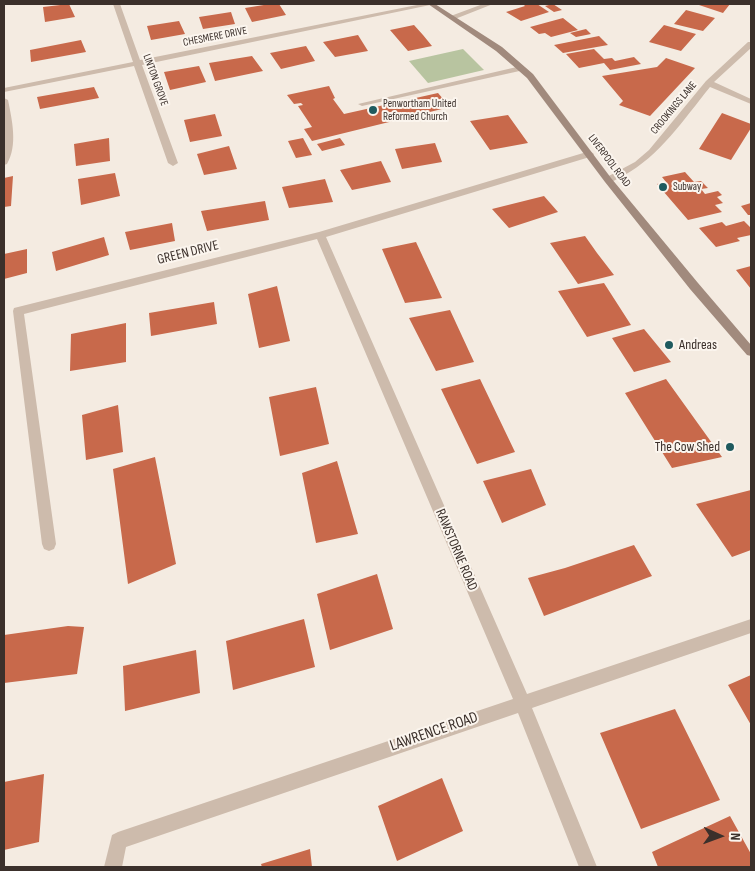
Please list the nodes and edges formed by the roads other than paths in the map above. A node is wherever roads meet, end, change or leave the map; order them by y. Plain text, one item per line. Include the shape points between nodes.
1 (116, 4) edge
2 (431, 4) edge
3 (489, 4) edge
4 (452, 17) junction
5 (751, 44) edge
6 (137, 64) junction
7 (521, 68) junction
8 (709, 83) junction
9 (4, 90) edge
10 (4, 100) edge
11 (751, 102) edge
12 (362, 104) dead end
13 (590, 154) junction
14 (4, 162) edge
15 (173, 164) dead end
16 (608, 180) junction
17 (320, 235) junction
18 (751, 352) edge
19 (49, 544) dead end
20 (751, 626) edge
21 (522, 702) junction
22 (113, 867) edge
23 (588, 867) edge

1 - 6 street, LINTON GROVE
2 - 4 street, LIVERPOOL ROAD
2 - 6 street, CHESMERE DRIVE
3 - 4 street
4 - 7 street, LIVERPOOL ROAD
5 - 8 street, CROOKINGS LANE
6 - 9 street, CHESMERE DRIVE
6 - 15 street, LINTON GROVE
7 - 12 street
7 - 13 street, LIVERPOOL ROAD
8 - 11 street
8 - 16 street, CROOKINGS LANE via 652,152 638,164
10 - 14 street via 9,142
13 - 16 street, LIVERPOOL ROAD
13 - 17 street, GREEN DRIVE
16 - 18 street, LIVERPOOL ROAD
17 - 19 street, GREEN DRIVE via 18,311
17 - 21 street, RAWSTORNE ROAD
20 - 21 street, LAWRENCE ROAD
21 - 22 street, LAWRENCE ROAD via 118,840
21 - 23 street, RAWSTORNE ROAD

